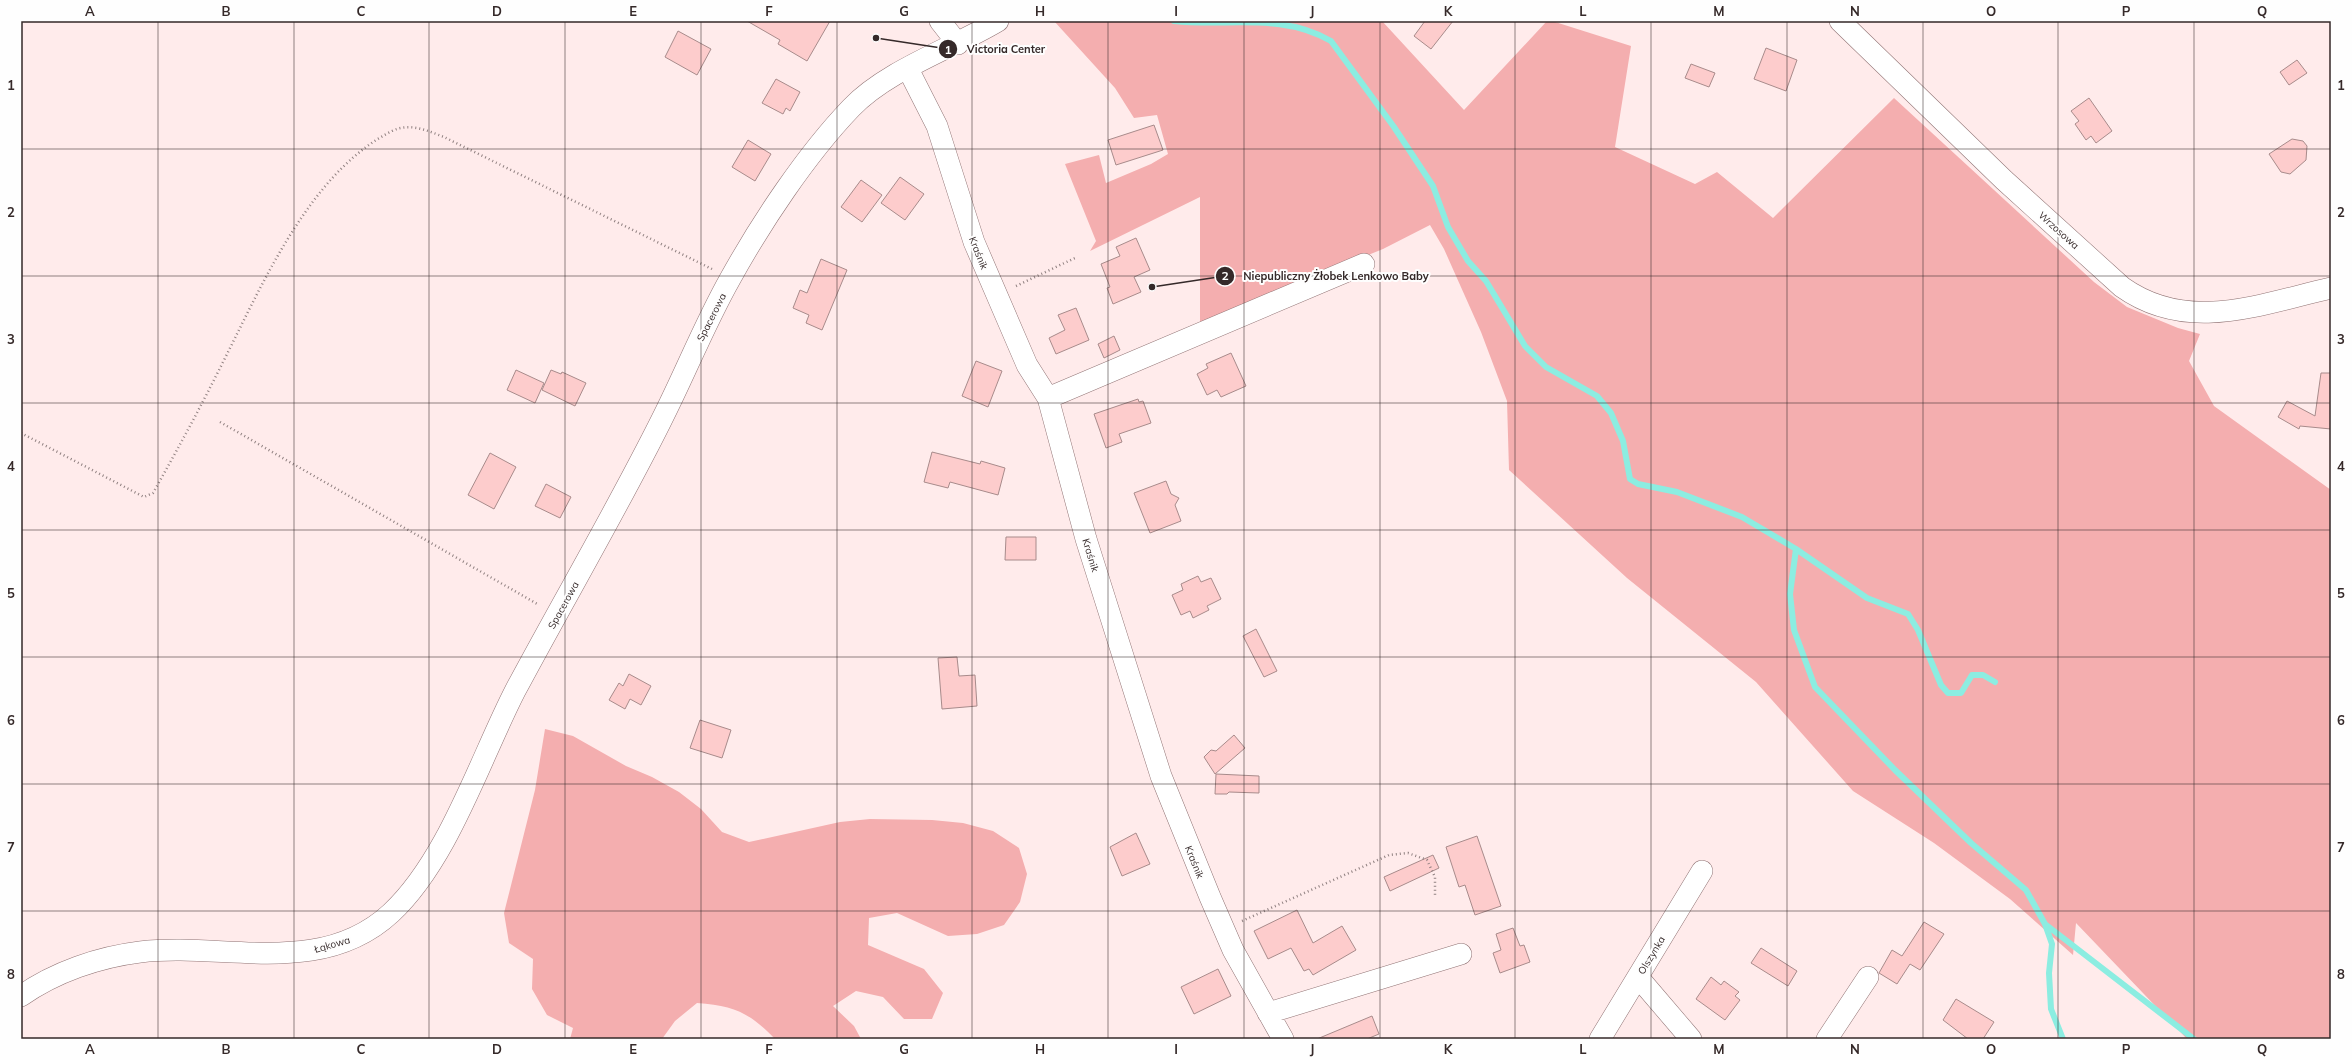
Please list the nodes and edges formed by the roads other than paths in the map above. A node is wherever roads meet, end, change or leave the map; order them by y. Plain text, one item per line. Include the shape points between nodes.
1 (940, 21) edge
2 (998, 21) edge
3 (1840, 21) edge
4 (958, 44) junction
5 (908, 69) junction
6 (1364, 264) dead end
7 (2331, 288) edge
8 (1048, 398) junction
9 (514, 693) joint
10 (1702, 870) dead end
11 (1461, 954) dead end
12 (1868, 977) dead end
13 (1638, 978) junction
14 (21, 996) edge
15 (1268, 1013) junction
16 (1283, 1039) edge
17 (1600, 1039) edge
18 (1691, 1039) edge
19 (1827, 1039) edge

1 - 4 street
2 - 4 street, Spacerowa
3 - 7 street, Wrzosowa via 2004,180 2122,287 2139,298 2167,310 2224,312
4 - 5 street, Spacerowa
5 - 8 street, Kraśnik via 937,126 974,242 1027,365
5 - 9 street, Spacerowa via 874,88 852,107 772,210 730,278 663,418
6 - 8 street
8 - 15 street, Kraśnik via 1086,540 1164,783 1224,929
9 - 14 street, Łąkowa via 460,808 430,863 411,892 394,911 373,928 346,942 318,950 282,953 184,950 140,952 103,959 59,975
10 - 13 street, Olszynka
11 - 15 street
12 - 19 street
13 - 17 street, Olszynka
13 - 18 street
15 - 16 street, Kraśnik

